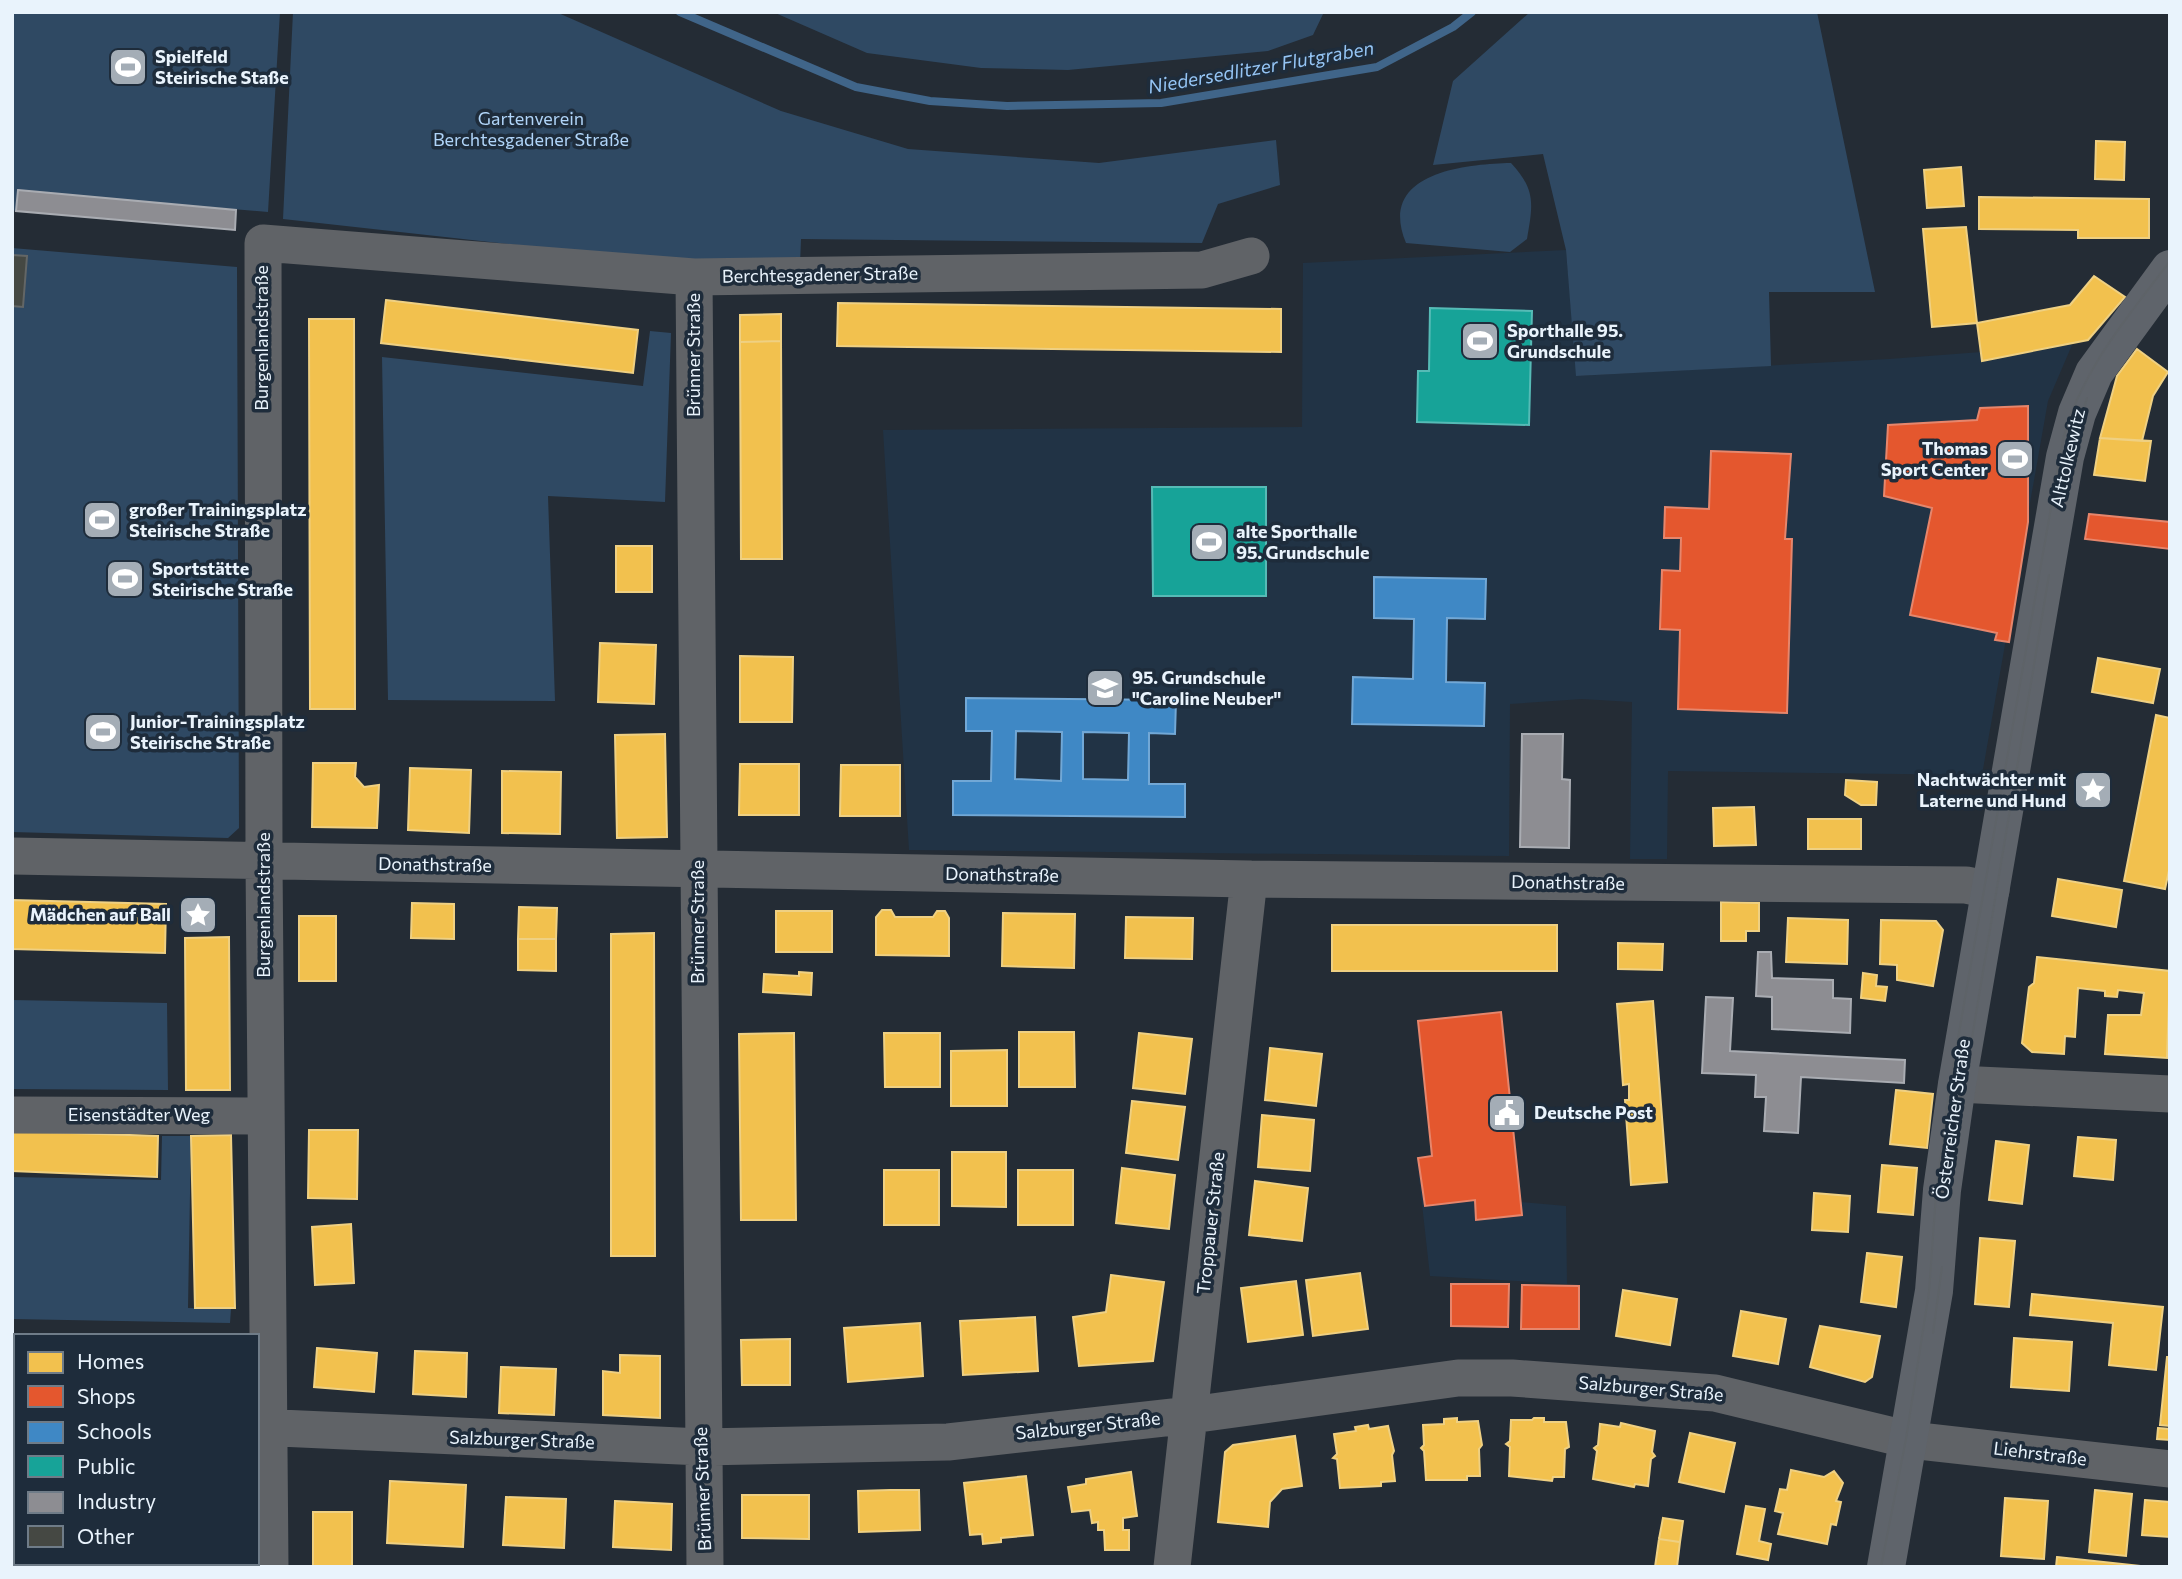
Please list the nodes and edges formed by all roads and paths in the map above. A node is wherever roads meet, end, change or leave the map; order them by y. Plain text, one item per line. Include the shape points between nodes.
1 (263, 243) joint
2 (1251, 256) dead end
3 (2170, 269) edge
4 (694, 277) junction
5 (2028, 673) joint
6 (12, 856) edge
7 (264, 862) junction
8 (698, 869) junction
9 (1249, 879) junction
10 (1990, 890) junction
11 (1957, 1084) junction
12 (2170, 1094) edge
13 (12, 1115) edge
14 (265, 1116) junction
15 (1191, 1415) junction
16 (263, 1428) edge
17 (1910, 1440) junction
18 (702, 1447) junction
19 (2170, 1469) edge
20 (270, 1567) edge
21 (705, 1567) edge
22 (1172, 1567) edge
23 (1886, 1567) edge

1 - 4 street, Berchtesgadener Straße
1 - 7 street, Burgenlandstraße
2 - 4 street, Berchtesgadener Straße via 1202,270
3 - 5 main road, Alttolkewitz via 2094,373 2077,413 2065,457
4 - 8 street, Brünner Straße
5 - 10 main road, Österreicher Straße
6 - 7 street, Donathstraße
7 - 8 street, Donathstraße
7 - 14 street, Burgenlandstraße
8 - 9 street, Donathstraße
8 - 18 street, Brünner Straße
9 - 10 street, Donathstraße via 1966,885
9 - 15 street, Troppauer Straße
10 - 11 main road, Österreicher Straße
11 - 12 street
11 - 17 main road, Österreicher Straße via 1934,1291
13 - 14 street, Eisenstädter Weg
14 - 16 street, Burgenlandstraße
15 - 17 street, Salzburger Straße via 1458,1378 1512,1378 1715,1392
15 - 18 street, Salzburger Straße via 948,1442
15 - 22 street, Troppauer Straße
16 - 18 street, Salzburger Straße
16 - 20 street, Burgenlandstraße
17 - 19 street, Liehrstraße
17 - 23 main road, Österreicher Straße
18 - 21 street, Brünner Straße

